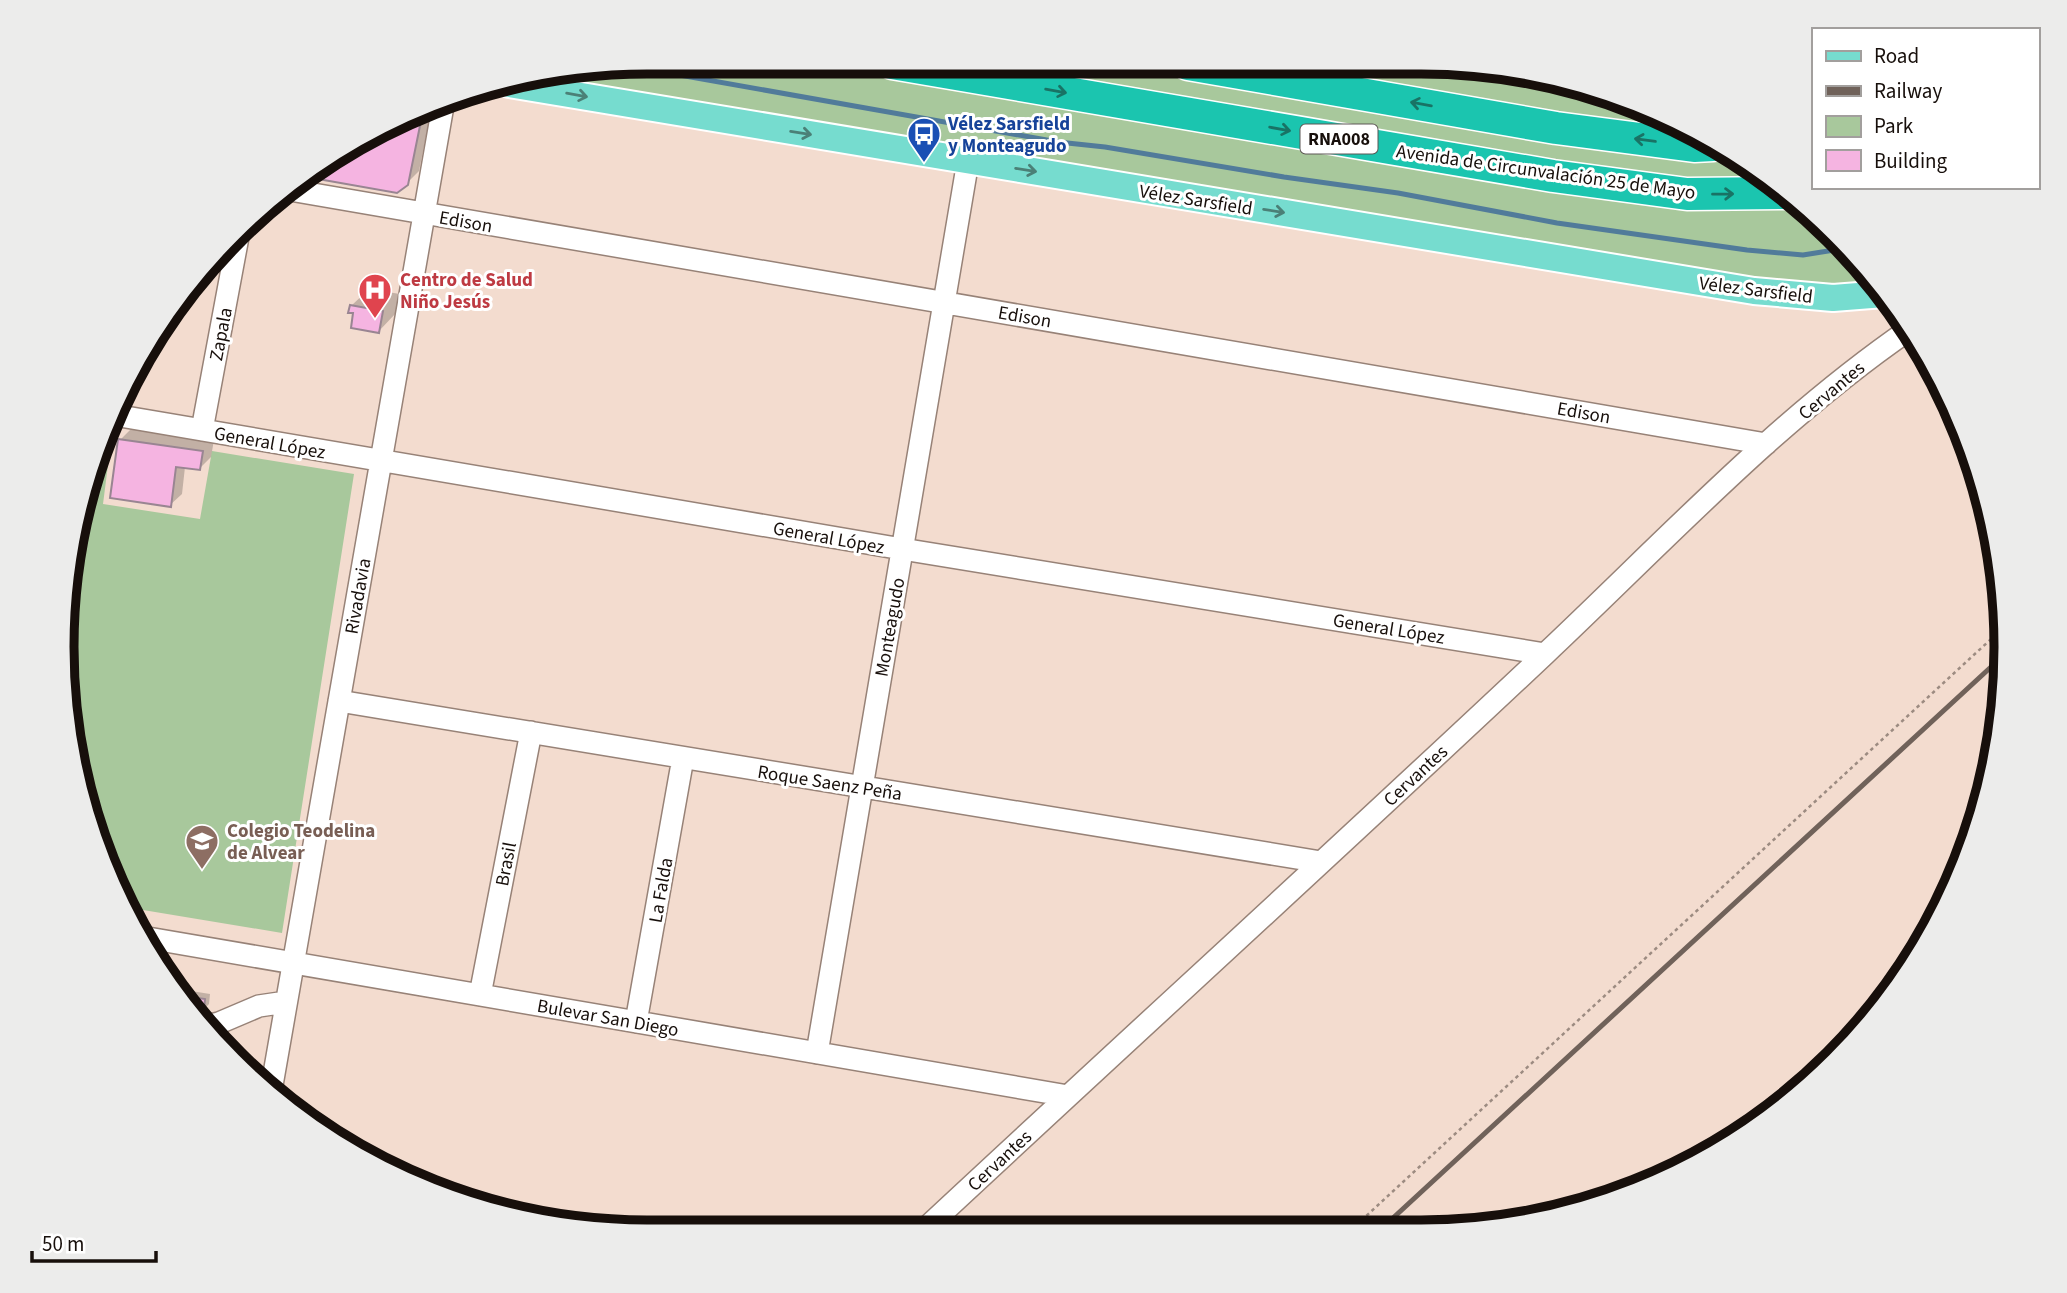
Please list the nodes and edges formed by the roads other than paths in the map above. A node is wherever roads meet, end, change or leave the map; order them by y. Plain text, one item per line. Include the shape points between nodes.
1 (956, 74) edge
2 (1246, 74) edge
3 (526, 87) edge
4 (442, 111) edge
5 (1699, 146) edge
6 (968, 161) junction
7 (299, 192) edge
8 (1769, 192) edge
9 (424, 213) junction
10 (237, 245) edge
11 (1872, 294) edge
12 (944, 302) junction
13 (1901, 335) edge
14 (122, 416) edge
15 (202, 430) junction
16 (1766, 444) junction
17 (381, 461) junction
18 (902, 549) junction
19 (1545, 654) junction
20 (339, 701) junction
21 (531, 733) junction
22 (683, 758) junction
23 (862, 787) junction
24 (1321, 862) junction
25 (154, 939) edge
26 (293, 963) junction
27 (480, 995) junction
28 (286, 1002) junction
29 (636, 1022) junction
30 (216, 1024) edge
31 (817, 1053) junction
32 (273, 1080) edge
33 (1068, 1096) junction
34 (935, 1220) edge

1 -> 8 highway, Avenida de Circunvalación 25 de Mayo / RNA008 via 1553,176 1687,194
5 -> 2 highway, RNA008 via 1556,128
3 -> 6 main road, Vélez Sarsfield
4 - 9 street, Rivadavia
6 -> 11 main road, Vélez Sarsfield via 1754,291 1833,298
6 - 12 street, Monteagudo
7 - 9 street, Edison
9 - 12 street, Edison
9 - 17 street, Rivadavia
10 - 15 street, Zapala
12 - 16 street, Edison
12 - 18 street, Monteagudo
13 - 16 street, Cervantes
14 - 15 street, General López
15 - 17 street, General López
16 - 19 street, Cervantes
17 - 18 street, General López
17 - 20 street, Rivadavia
18 - 19 street, General López
18 - 23 street, Monteagudo
19 - 24 street, Cervantes
20 - 21 street, Roque Saenz Peña
20 - 26 street, Rivadavia
21 - 22 street, Roque Saenz Peña
21 - 27 street, Brasil
22 - 23 street, Roque Saenz Peña
22 - 29 street, La Falda
23 - 24 street, Roque Saenz Peña
23 - 31 street, Monteagudo
24 - 33 street, Cervantes
25 - 26 street, Bulevar San Diego
26 - 27 street, Bulevar San Diego
26 - 28 street, Rivadavia
27 - 29 street, Bulevar San Diego
28 - 30 street via 259,1006
28 - 32 street, Rivadavia
29 - 31 street, Bulevar San Diego
31 - 33 street, Bulevar San Diego
33 - 34 street, Cervantes

